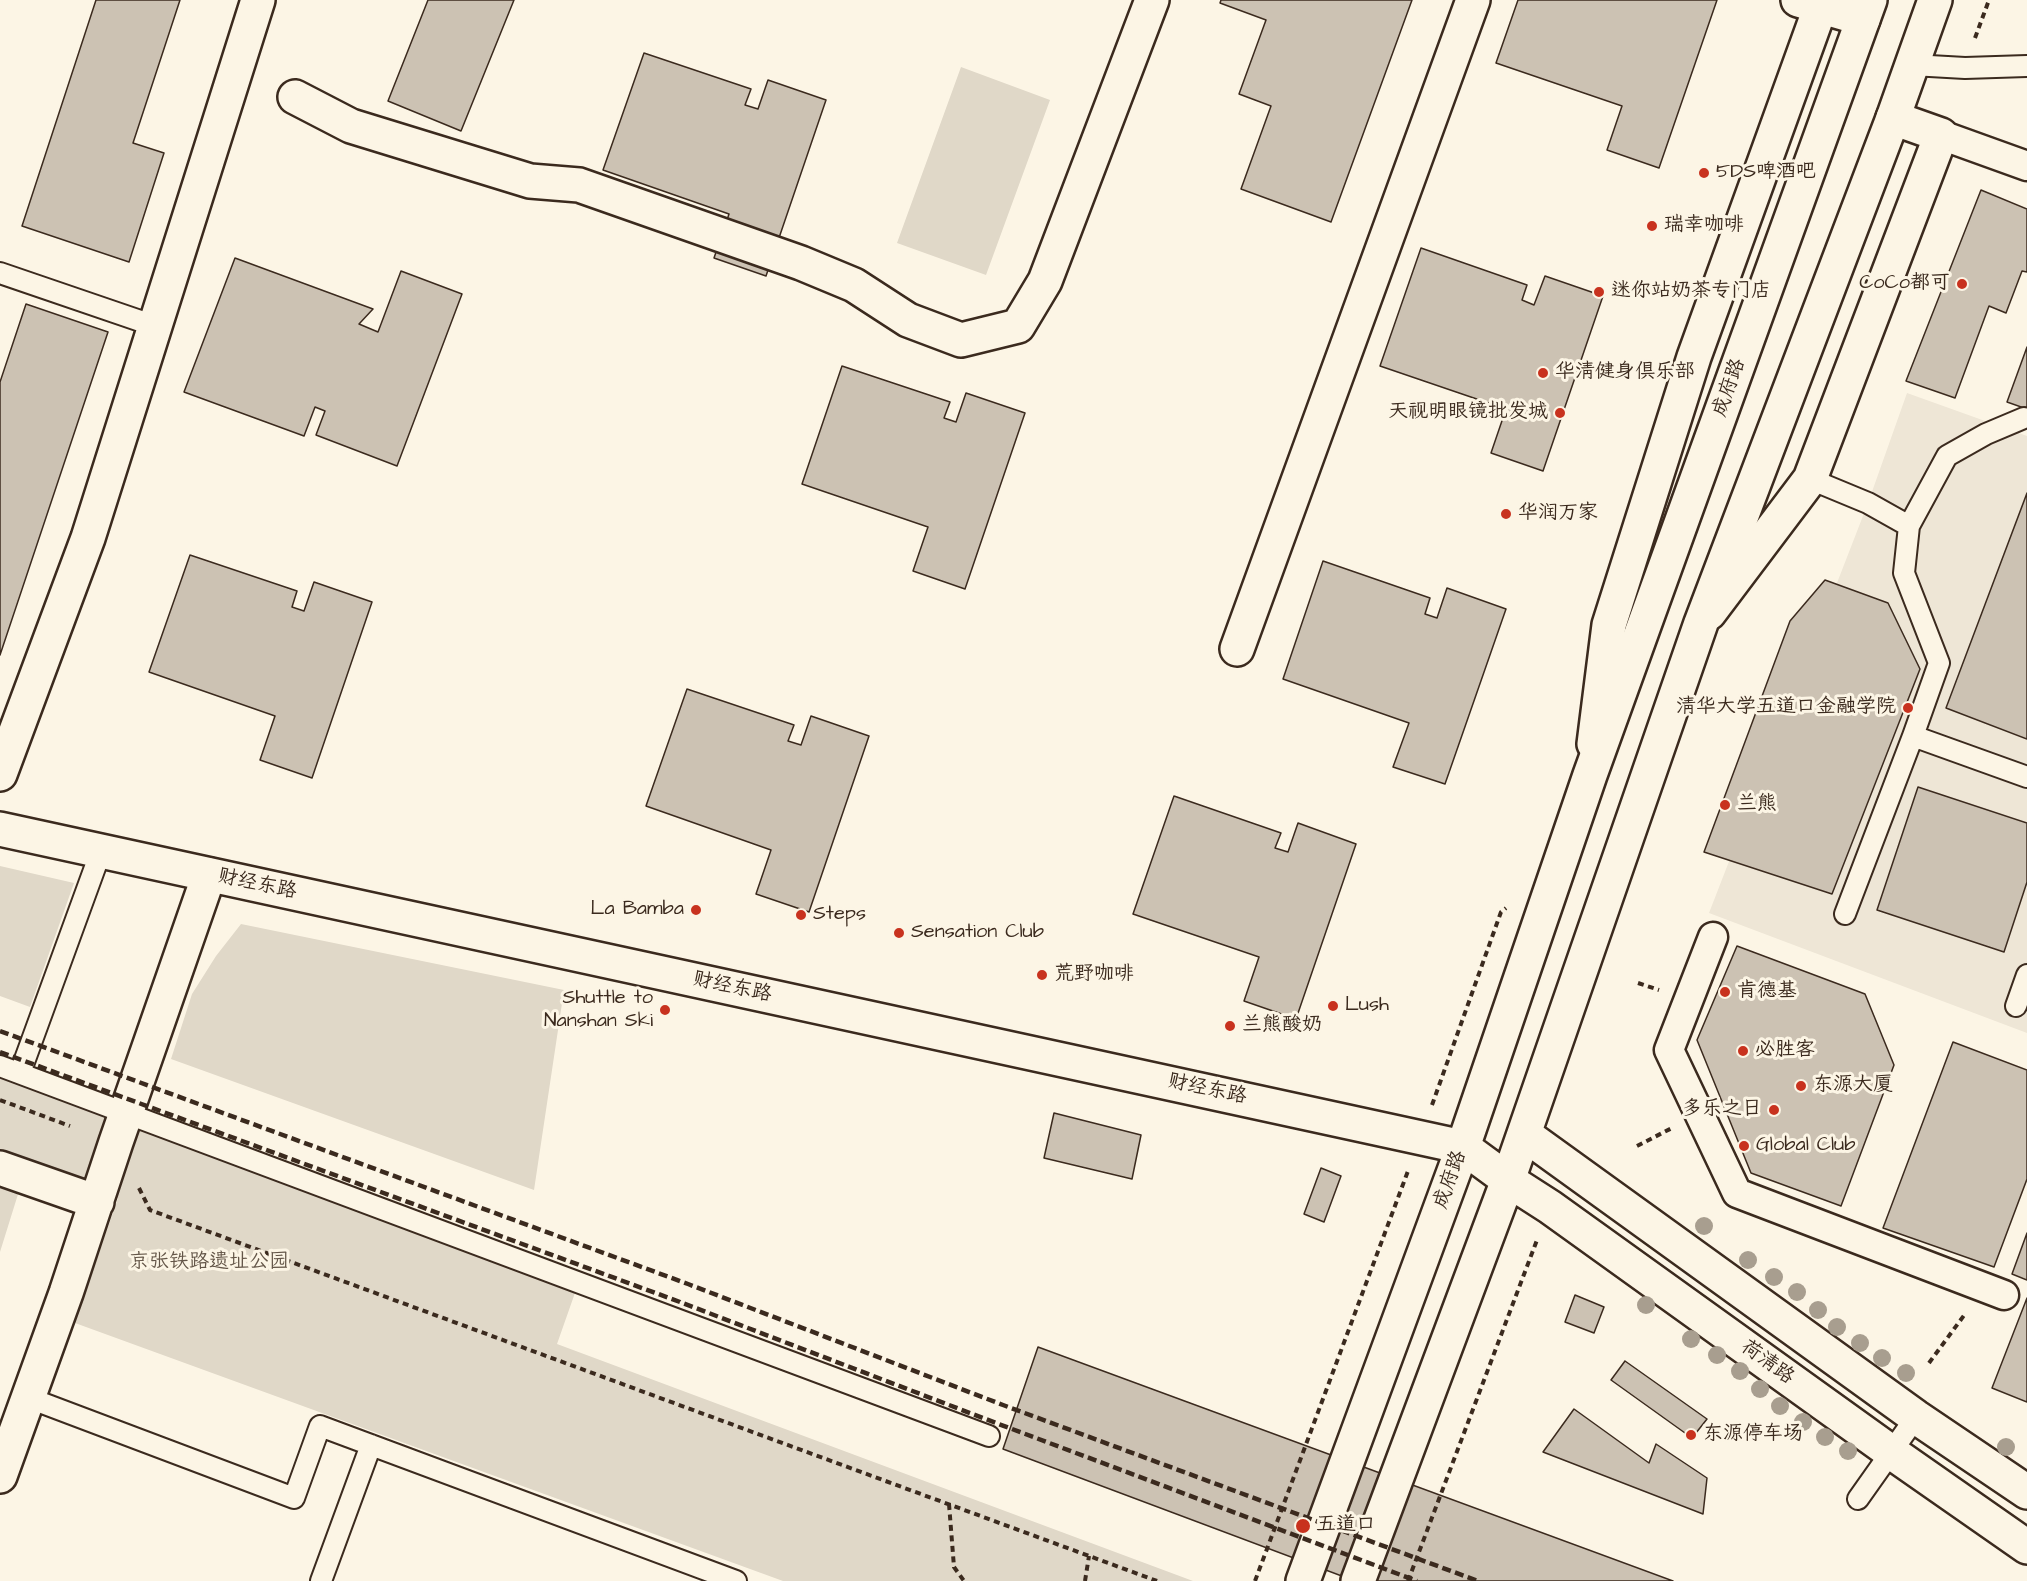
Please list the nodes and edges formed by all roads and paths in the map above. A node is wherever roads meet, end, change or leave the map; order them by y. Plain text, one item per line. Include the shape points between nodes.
1 (258, 0) edge
2 (1152, 0) edge
3 (1473, 0) edge
4 (1935, 0) edge
5 (1814, 2) edge
6 (1867, 10) edge
7 (1912, 65) junction
8 (2027, 66) edge
9 (295, 97) dead end
10 (1893, 118) junction
11 (1941, 135) junction
12 (2027, 166) edge
13 (0, 273) edge
14 (155, 326) junction
15 (2024, 418) dead end
16 (1810, 479) junction
17 (1909, 526) junction
18 (1701, 624) junction
19 (1237, 649) dead end
20 (1913, 736) junction
21 (0, 774) edge
22 (1590, 775) junction
23 (2027, 777) edge
24 (0, 829) edge
25 (100, 851) junction
26 (209, 875) junction
27 (1510, 905) dead end
28 (1845, 914) dead end
29 (1713, 937) dead end
30 (2027, 975) edge
31 (2016, 1006) dead end
32 (0, 1066) edge
33 (20, 1073) junction
34 (0, 1100) edge
35 (121, 1128) junction
36 (1524, 1134) junction
37 (1421, 1137) junction
38 (1463, 1147) junction
39 (0, 1168) edge
40 (1508, 1180) junction
41 (97, 1202) junction
42 (1550, 1207) junction
43 (1995, 1291) joint
44 (1929, 1363) dead end
45 (28, 1398) junction
46 (1916, 1417) junction
47 (989, 1436) dead end
48 (371, 1445) junction
49 (1891, 1452) junction
50 (0, 1476) edge
51 (2027, 1492) edge
52 (1858, 1499) dead end
53 (949, 1504) junction
54 (2027, 1547) edge
55 (1089, 1556) junction
56 (321, 1581) edge
57 (736, 1581) edge
58 (964, 1581) edge
59 (1085, 1581) edge
60 (1157, 1581) edge
61 (1255, 1581) edge
62 (1303, 1581) edge
63 (1358, 1581) edge
64 (1408, 1581) edge

1 - 14 street
2 - 9 street via 1045,281 1018,326 961,340 908,321 854,285 801,263 579,185 530,181 351,126
3 - 19 street
4 - 7 street
5 - 6 street
5 - 22 street, 成府路 via 1694,357 1609,625
6 - 22 street, 成府路
7 - 8 lane
7 - 10 street
10 - 11 street
10 - 18 street
11 - 12 street
11 - 16 street
13 - 14 lane
14 - 21 street via 88,538
15 - 17 lane via 1947,456
16 - 17 lane via 1868,503
16 - 18 street
17 - 20 lane via 1904,573 1939,663
18 - 36 street
20 - 23 lane
20 - 28 lane
22 - 38 street, 成府路
24 - 25 street, 财经东路
25 - 26 street, 财经东路
25 - 33 lane
26 - 35 street
26 - 37 street, 财经东路
27 - 37 path via 1501,912
29 - 43 street via 1669,1050 1737,1193
30 - 31 lane
32 - 33 lane
33 - 35 lane
34 - 35 path
35 - 41 street
35 - 47 lane
35 - 53 path via 150,1210
36 - 38 street
36 - 40 street
36 - 46 street
37 - 38 street, 财经东路
37 - 61 path
38 - 40 street, 荷清路
38 - 62 street, 成府路
39 - 41 street
40 - 42 street, 荷清路
40 - 63 street
41 - 45 street
42 - 49 street, 荷清路
42 - 64 path
43 - 44 path
45 - 48 lane via 294,1498 320,1426
45 - 50 street
46 - 49 lane
46 - 51 street
48 - 56 lane
48 - 57 lane
49 - 52 lane
49 - 54 street, 荷清路
53 - 55 path
53 - 58 path via 954,1567
55 - 59 path
55 - 60 path

